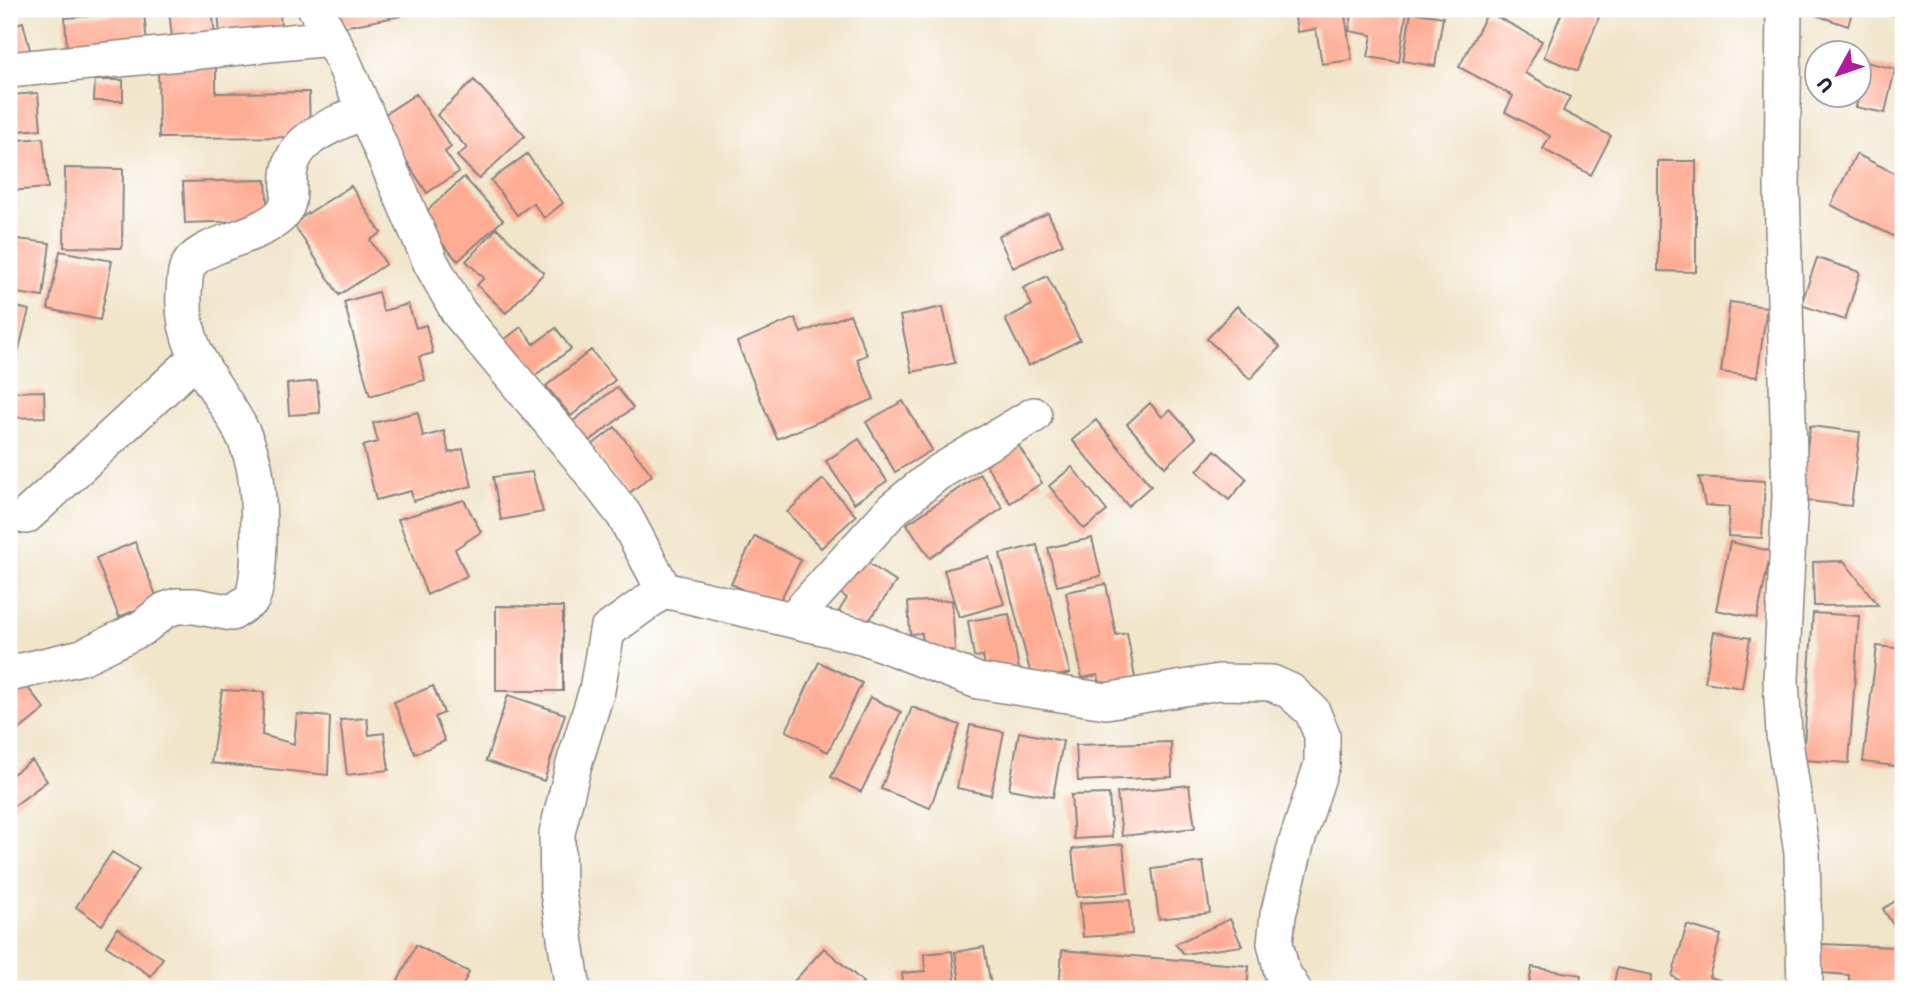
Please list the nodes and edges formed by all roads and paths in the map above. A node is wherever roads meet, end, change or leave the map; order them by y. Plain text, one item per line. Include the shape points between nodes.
1 (1784, 9) edge
2 (323, 24) edge
3 (9, 70) edge
4 (365, 111) junction
5 (196, 359) junction
6 (1034, 415) dead end
7 (26, 516) dead end
8 (664, 590) junction
9 (794, 618) junction
10 (9, 674) edge
11 (573, 989) edge
12 (1293, 989) edge
13 (1805, 989) edge

1 - 13 street via 1782,187 1790,496 1781,680 1784,736 1802,853
2 - 3 street
2 - 4 street
4 - 5 street via 321,130 300,146 289,173 289,198 283,214 192,260 185,277 183,314
4 - 8 street via 431,263 459,313 624,516
5 - 7 street
5 - 10 street via 232,413 253,461 258,525 252,599 232,613 195,606 165,610 142,628 82,657
6 - 9 street via 936,474 892,510
8 - 9 street
8 - 11 street via 607,631 597,690 557,833 558,892
9 - 12 street via 865,637 978,681 1106,701 1219,682 1272,683 1290,691 1312,711 1322,735 1322,764 1278,915 1275,943 1282,972

